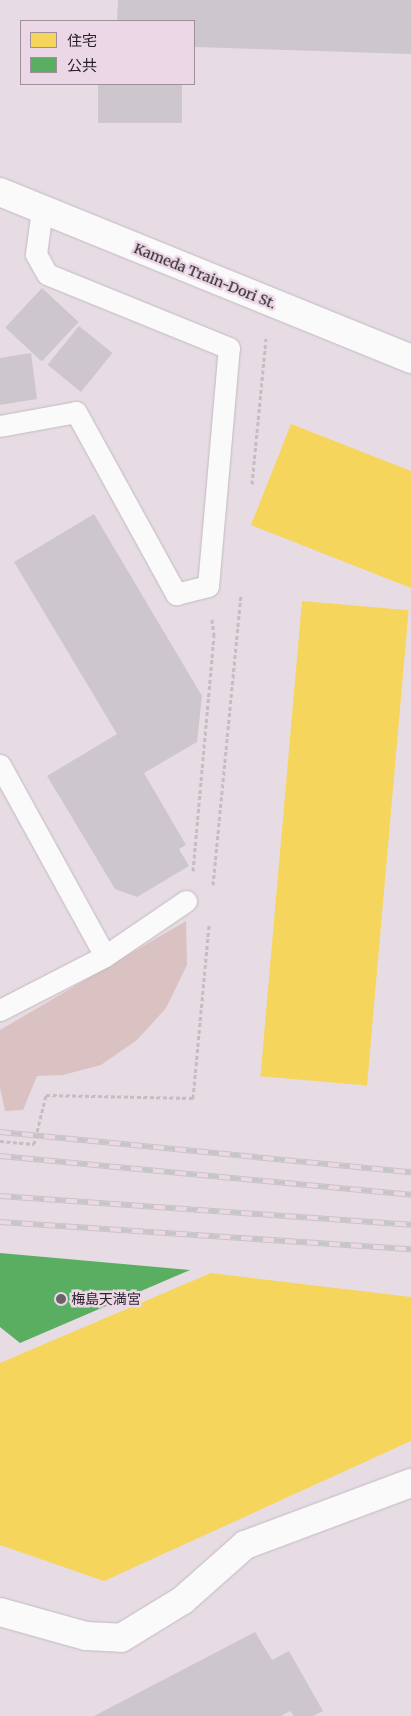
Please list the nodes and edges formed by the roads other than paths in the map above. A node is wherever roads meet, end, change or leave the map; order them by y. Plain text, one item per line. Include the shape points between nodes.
1 (0, 192) edge
2 (42, 209) junction
3 (411, 359) edge
4 (0, 426) edge
5 (0, 765) edge
6 (186, 901) road end
7 (105, 956) junction
8 (0, 1010) edge
9 (411, 1483) edge
10 (0, 1612) edge

1 - 2 street, Kameda Train-Dori St.
2 - 3 street, Kameda Train-Dori St.
2 - 4 lane via 36,254 47,274 228,348 208,586 176,594 76,412
5 - 7 lane
6 - 7 lane
7 - 8 lane
9 - 10 street via 245,1545 183,1600 120,1638 86,1636

